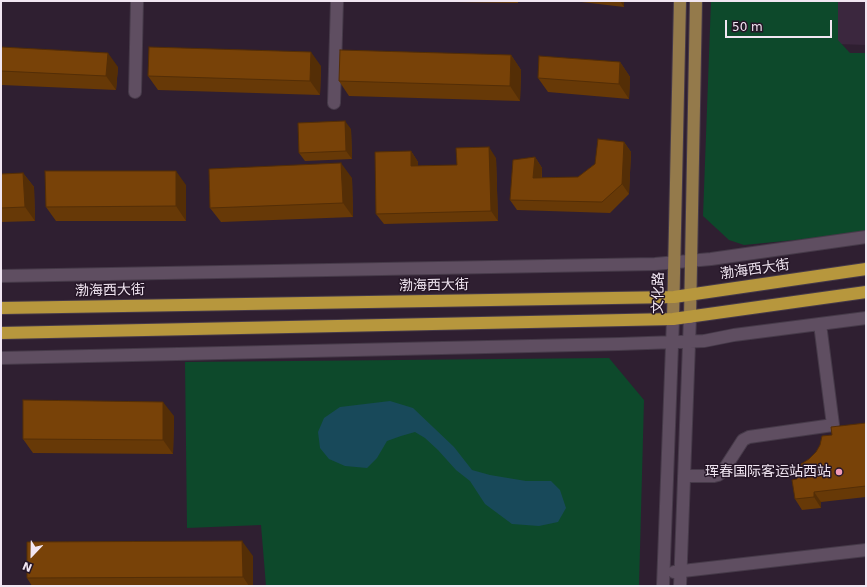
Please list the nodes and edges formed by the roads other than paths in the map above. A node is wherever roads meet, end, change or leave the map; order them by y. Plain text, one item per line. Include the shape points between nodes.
1 (137, 1) edge
2 (337, 1) edge
3 (680, 1) edge
4 (696, 1) edge
5 (135, 92) dead end
6 (334, 103) dead end
7 (866, 237) edge
8 (691, 261) junction
9 (674, 263) junction
10 (866, 269) edge
11 (1, 276) edge
12 (866, 292) edge
13 (691, 294) junction
14 (674, 297) junction
15 (1, 308) edge
16 (690, 317) junction
17 (866, 318) edge
18 (673, 319) junction
19 (820, 324) junction
20 (1, 332) edge
21 (689, 341) junction
22 (673, 342) junction
23 (1, 358) edge
24 (684, 476) junction
25 (866, 550) edge
26 (681, 571) junction
27 (664, 572) junction
28 (663, 586) edge
29 (680, 586) edge

1 - 5 street
2 - 6 street
3 - 9 main road, 文化路
4 - 8 main road
7 - 8 street, 渤海西大街
8 - 9 street, 渤海西大街
8 - 13 main road
9 - 11 street, 渤海西大街
9 - 14 main road, 文化路
10 - 13 highway, 渤海西大街
12 - 16 highway
13 - 14 highway, 渤海西大街
13 - 16 main road
14 - 15 highway, 渤海西大街
14 - 18 main road, 文化路
16 - 18 highway
16 - 21 street
17 - 19 street
18 - 20 highway
18 - 22 street, 文化路
19 - 21 street
19 - 24 street via 834,425 749,437 743,440 718,475
21 - 22 street
21 - 24 street
22 - 23 street
22 - 27 street, 文化路
24 - 26 street
25 - 26 street
26 - 27 street
26 - 29 street
27 - 28 street, 文化路

